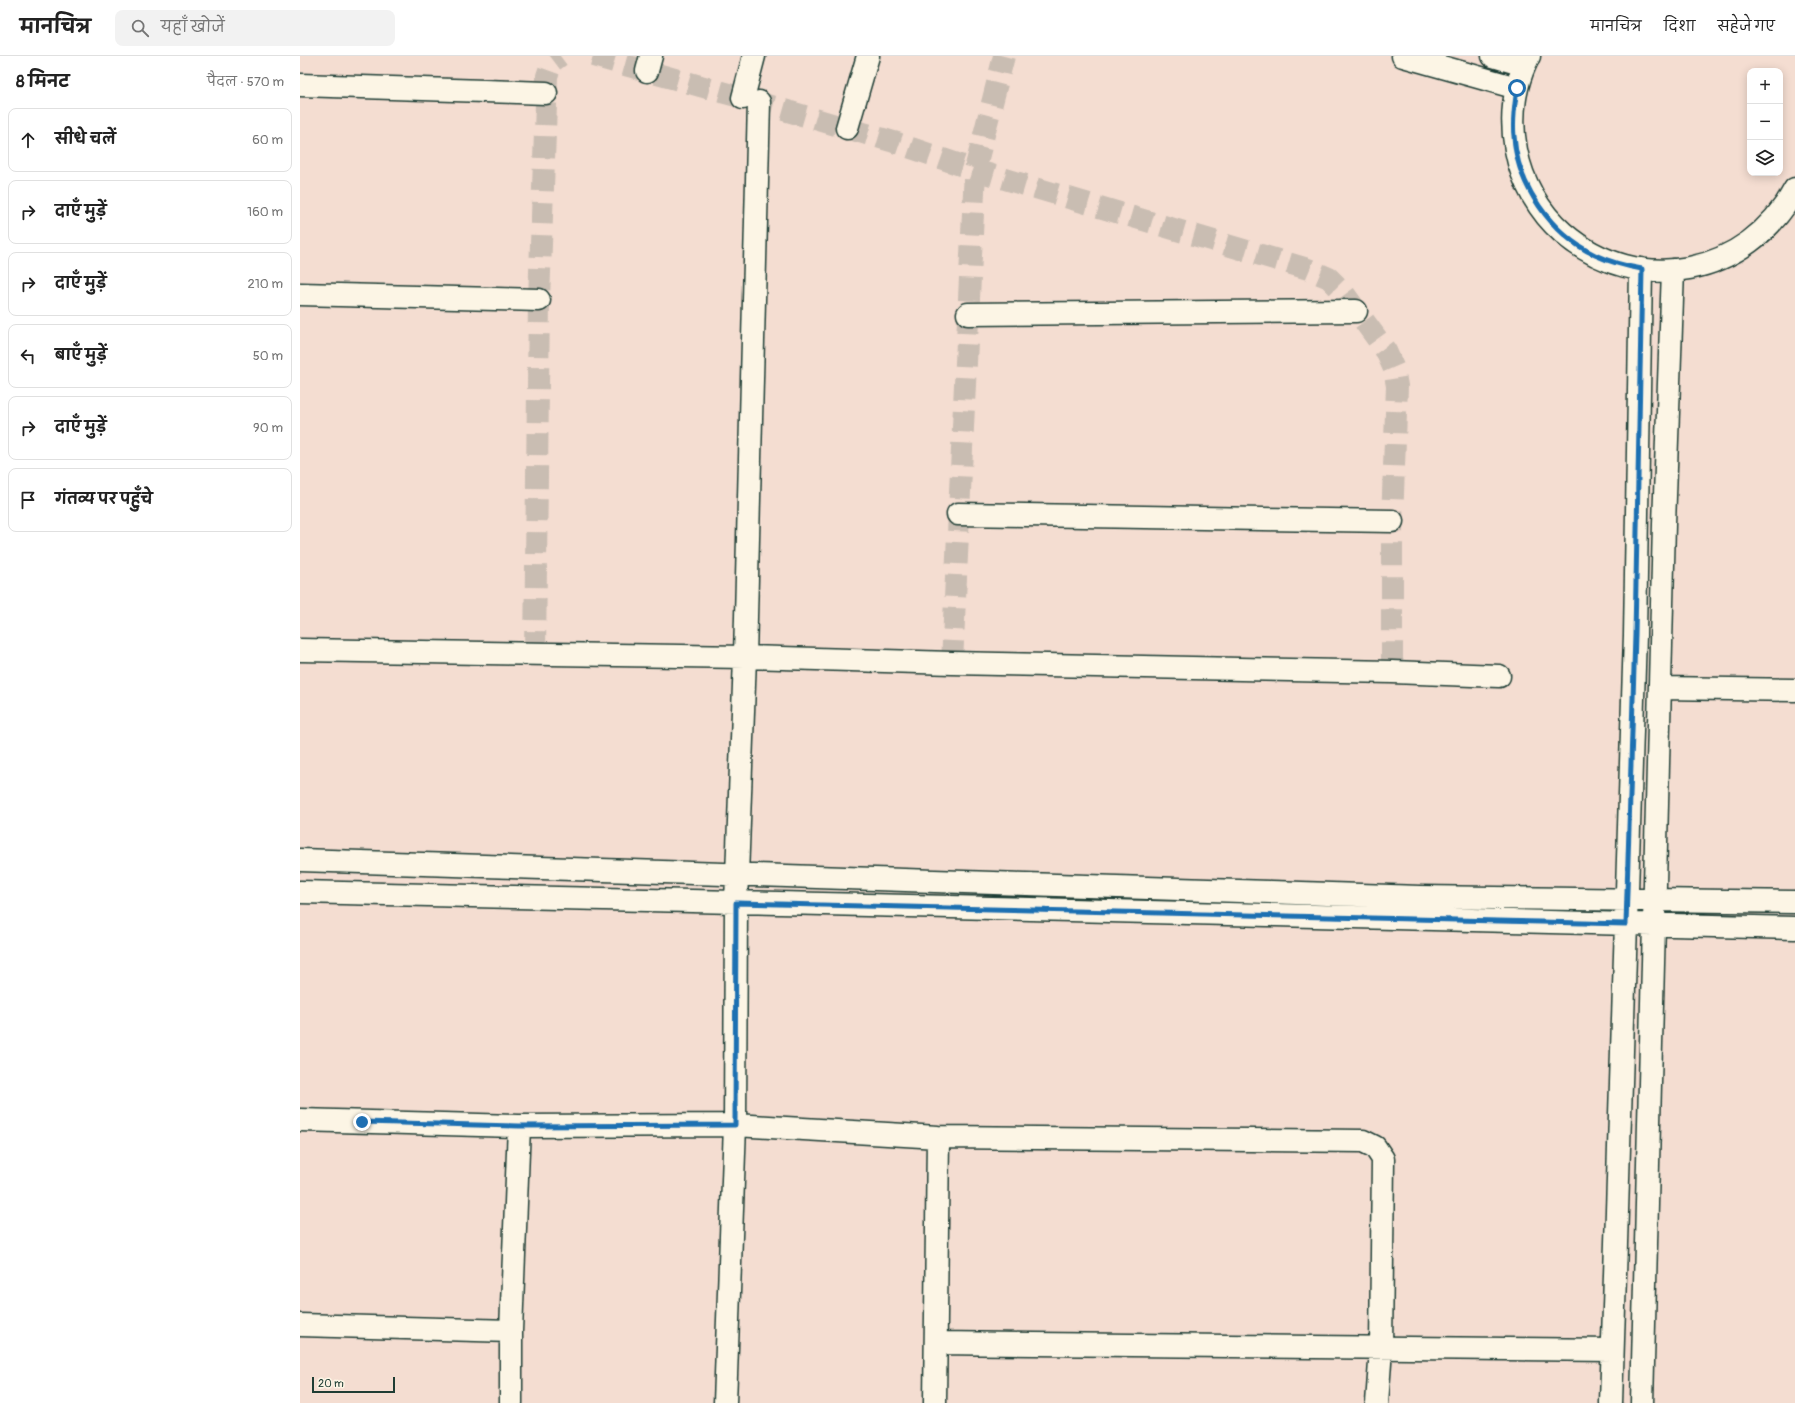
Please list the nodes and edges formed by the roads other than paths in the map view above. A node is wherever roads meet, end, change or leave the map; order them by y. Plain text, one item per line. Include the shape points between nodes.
1 (754, 56) edge
2 (868, 56) edge
3 (1403, 56) edge
4 (1493, 56) edge
5 (1527, 61) edge
6 (300, 85) edge
7 (1517, 88) junction
8 (546, 93) dead end
9 (847, 128) dead end
10 (1795, 189) edge
11 (1642, 269) junction
12 (1673, 270) junction
13 (300, 294) edge
14 (539, 300) dead end
15 (1356, 311) dead end
16 (968, 314) dead end
17 (958, 514) dead end
18 (1392, 521) dead end
19 (300, 650) edge
20 (745, 657) junction
21 (1499, 676) dead end
22 (1660, 688) junction
23 (1795, 690) edge
24 (300, 860) edge
25 (738, 873) junction
26 (300, 892) edge
27 (1627, 900) junction
28 (1655, 900) junction
29 (1795, 902) edge
30 (736, 903) junction
31 (1626, 924) junction
32 (1654, 925) junction
33 (1795, 928) edge
34 (300, 1120) edge
35 (735, 1125) junction
36 (519, 1126) junction
37 (938, 1137) junction
38 (300, 1325) edge
39 (511, 1331) junction
40 (936, 1343) junction
41 (1380, 1349) junction
42 (1612, 1350) junction
43 (511, 1403) edge
44 (725, 1403) edge
45 (935, 1403) edge
46 (1377, 1403) edge
47 (1611, 1403) edge
48 (1642, 1403) edge

1 - 20 street via 751,100
2 - 9 street
3 - 7 street
4 - 5 street
5 - 7 street
6 - 8 street
7 - 11 street via 1513,112 1518,161 1539,206 1554,225 1573,242 1594,255 1617,264
10 - 12 street via 1774,220 1758,236 1739,249 1718,260 1696,267
11 - 12 street
11 - 27 street
12 - 22 street
13 - 14 street
15 - 16 street
17 - 18 street
19 - 20 street
20 - 21 street
20 - 25 street
22 - 23 street
22 - 28 street
24 - 25 street
25 - 27 street via 1412,897
25 - 30 street
26 - 30 street
27 - 28 street
27 - 31 street
28 - 29 street
28 - 32 street
30 - 31 street
30 - 35 street
31 - 32 street
31 - 42 street
32 - 33 street
32 - 48 street
34 - 36 street
35 - 36 street
35 - 37 street
35 - 44 street
36 - 39 street
37 - 40 street
37 - 41 street via 1363,1141 1375,1147 1383,1159
38 - 39 street
39 - 43 street
40 - 41 street
40 - 45 street
41 - 42 street
41 - 46 street
42 - 47 street

